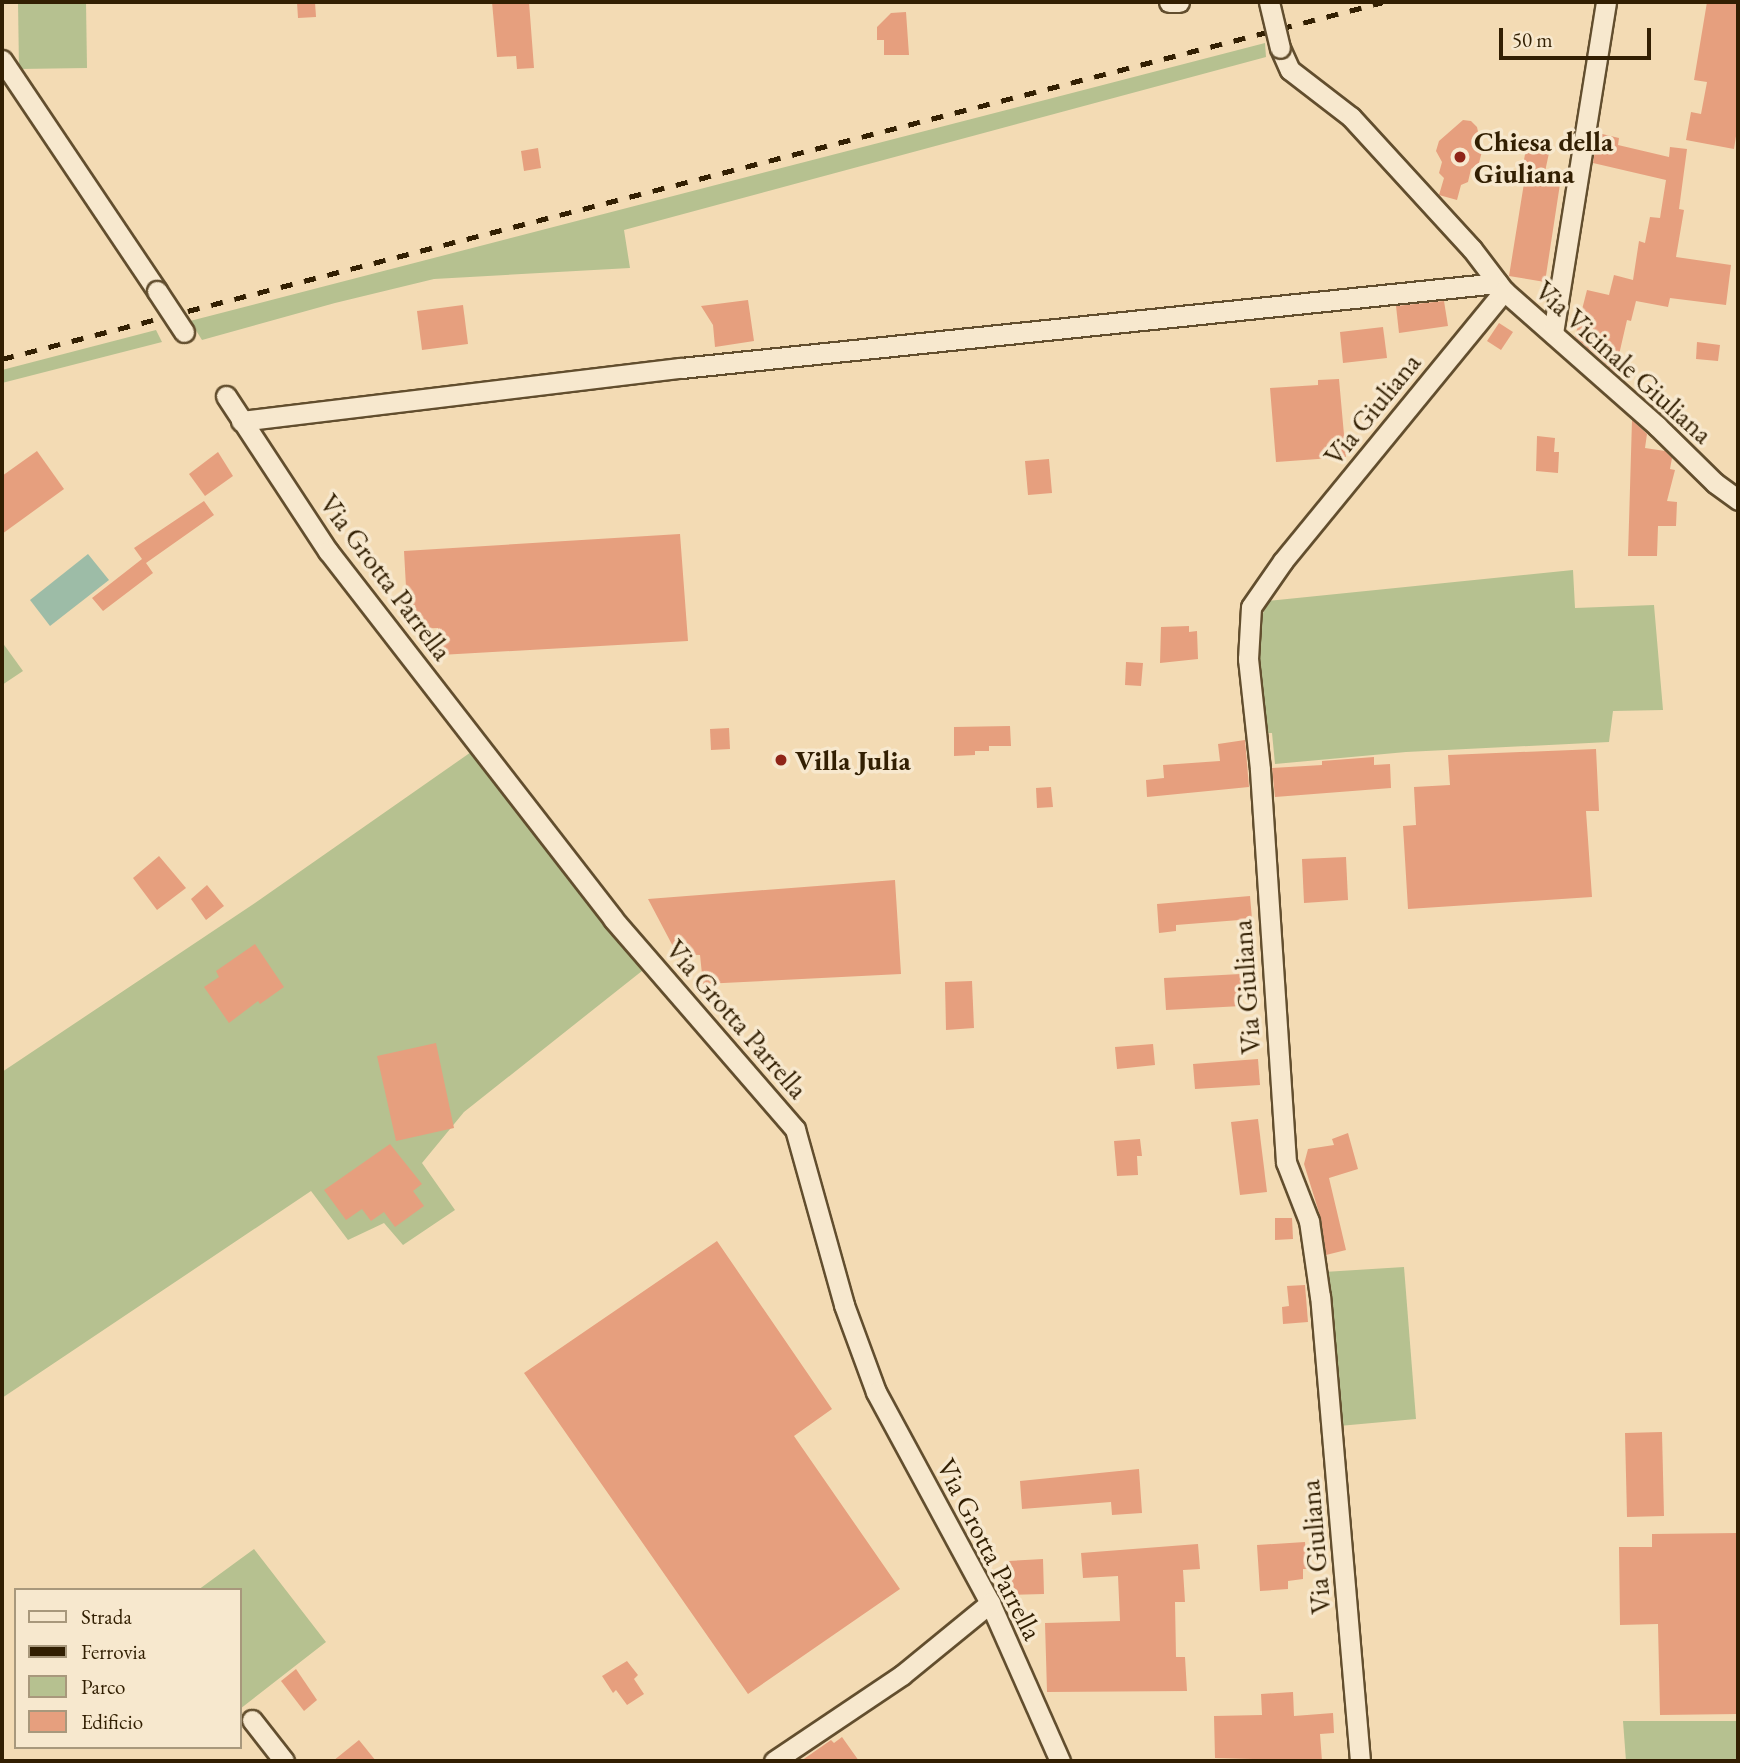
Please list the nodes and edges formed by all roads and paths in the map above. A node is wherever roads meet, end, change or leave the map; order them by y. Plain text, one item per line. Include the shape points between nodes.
1 (1169, 2) edge
2 (1179, 2) edge
3 (1269, 2) edge
4 (1606, 2) edge
5 (2, 60) edge
6 (1501, 287) junction
7 (184, 331) dead end
8 (1553, 333) junction
9 (226, 396) dead end
10 (241, 421) junction
11 (1738, 500) edge
12 (990, 1603) junction
13 (252, 1720) dead end
14 (285, 1761) edge
15 (774, 1761) edge
16 (1060, 1761) edge
17 (1360, 1761) edge

1 - 2 street
3 - 6 street, Via Vicinale Giuliana, bridge via 1290,70 1351,117
4 - 8 street
5 - 7 street, bridge
6 - 8 street, Via Vicinale Giuliana
6 - 10 street via 681,368
6 - 17 street, Via Giuliana via 1251,607 1248,659 1260,769 1286,1163 1309,1221 1320,1297
8 - 11 street, Via Vicinale Giuliana
9 - 10 street, Via Grotta Parrella
10 - 12 street, Via Grotta Parrella via 328,551 613,919 795,1129 844,1305 876,1392
12 - 15 street via 902,1675
12 - 16 street, Via Grotta Parrella
13 - 14 street

